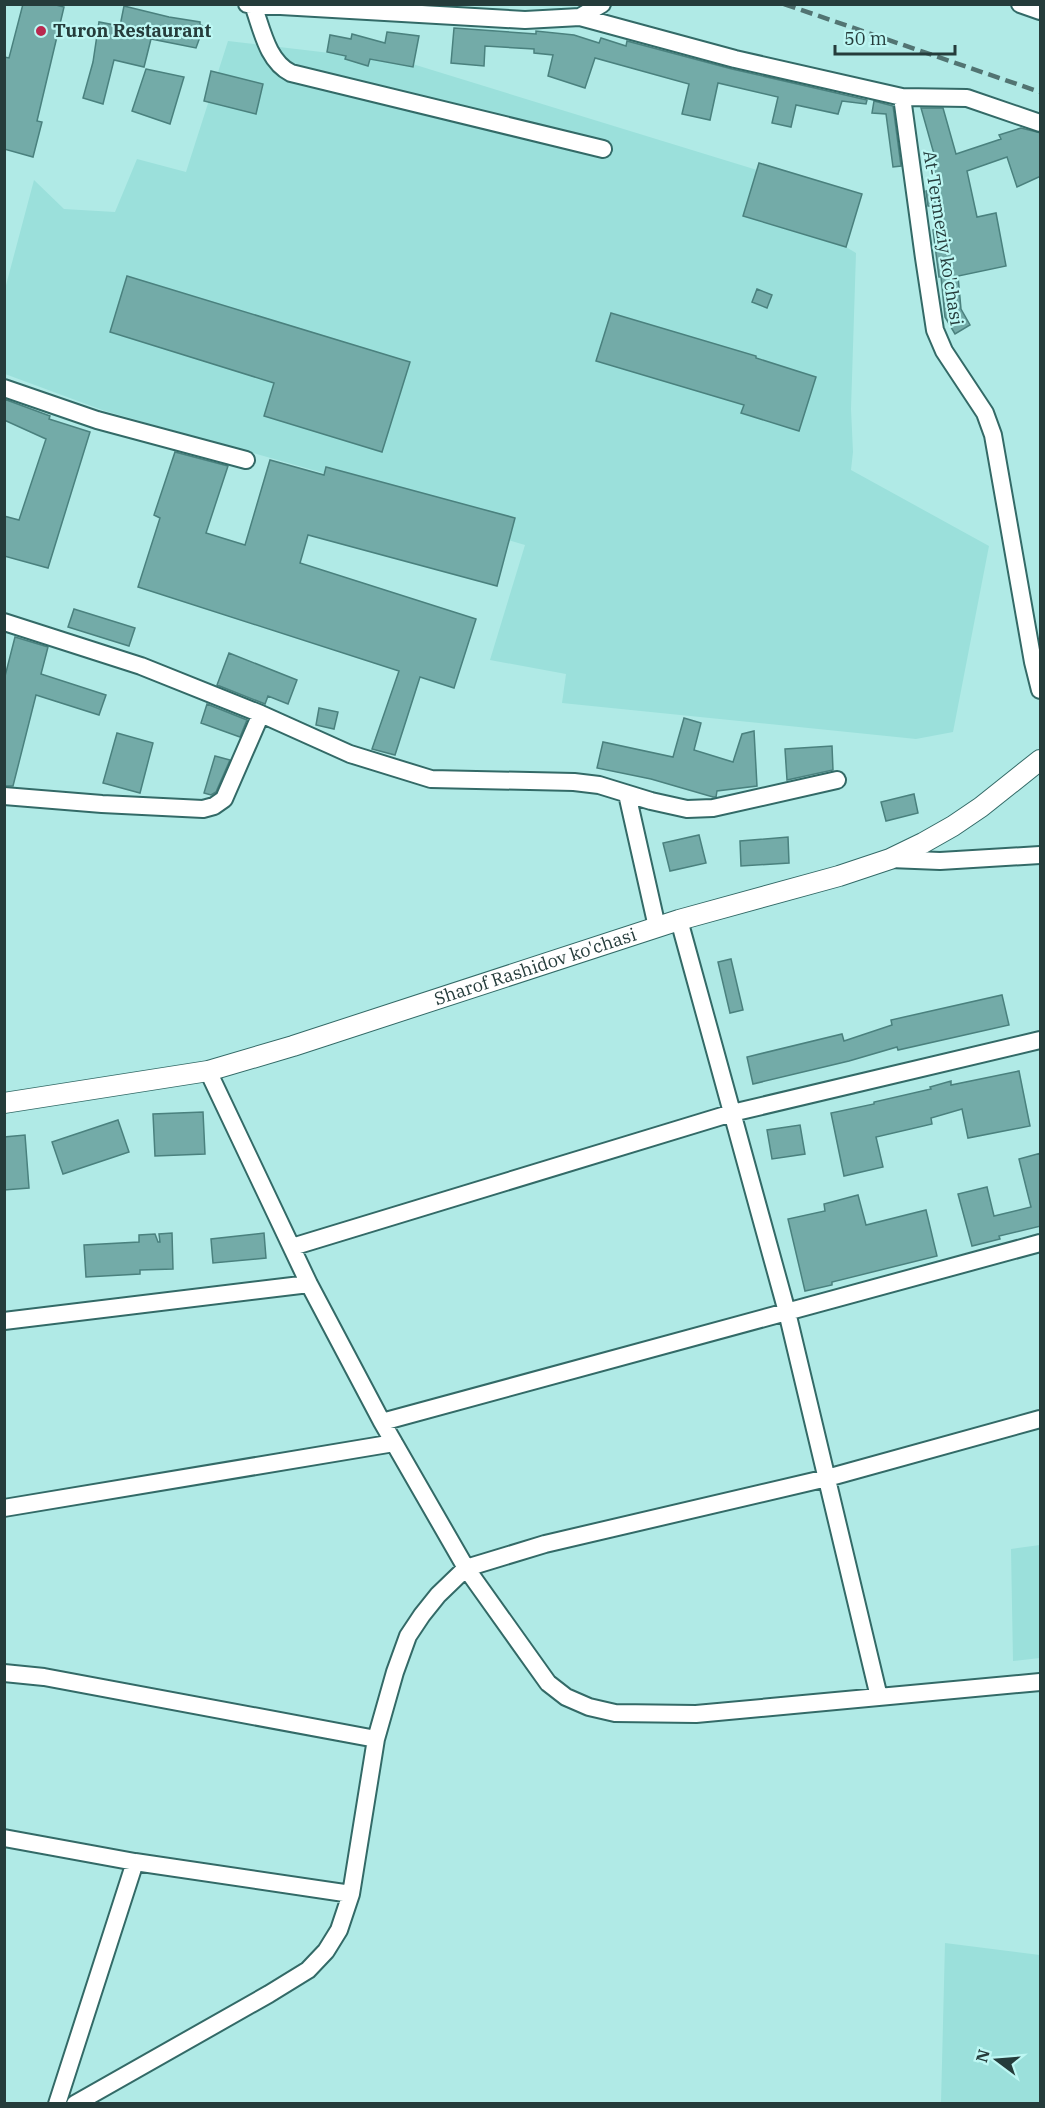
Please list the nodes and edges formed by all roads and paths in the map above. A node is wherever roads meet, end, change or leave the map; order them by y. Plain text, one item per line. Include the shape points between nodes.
1 (248, 4) edge
2 (602, 4) edge
3 (1020, 4) edge
4 (253, 5) edge
5 (1041, 11) edge
6 (580, 17) junction
7 (902, 97) junction
8 (1041, 123) edge
9 (603, 148) dead end
10 (4, 388) edge
11 (246, 460) dead end
12 (4, 622) edge
13 (1041, 690) edge
14 (261, 714) junction
15 (1041, 760) edge
16 (837, 780) dead end
17 (627, 794) junction
18 (4, 796) edge
19 (1041, 855) edge
20 (890, 859) junction
21 (678, 920) junction
22 (657, 927) junction
23 (1041, 1040) edge
24 (208, 1071) junction
25 (4, 1103) edge
26 (732, 1113) junction
27 (1041, 1243) edge
28 (292, 1247) junction
29 (309, 1284) junction
30 (787, 1312) junction
31 (4, 1321) edge
32 (1041, 1419) edge
33 (382, 1422) junction
34 (394, 1443) junction
35 (827, 1478) junction
36 (4, 1508) edge
37 (466, 1568) junction
38 (4, 1673) edge
39 (1041, 1682) edge
40 (879, 1697) junction
41 (376, 1739) junction
42 (4, 1838) edge
43 (135, 1862) junction
44 (351, 1894) junction
45 (57, 2103) edge
46 (75, 2103) edge

1 - 4 street
2 - 6 street
3 - 5 street
4 - 6 street via 525,20
4 - 9 street via 274,59 291,73
6 - 7 street via 735,59
7 - 8 street via 967,98
7 - 13 street, At-Termeziy ko'chasi via 935,330 944,351 985,413 993,435
10 - 11 street via 97,420
12 - 14 street via 141,666
14 - 17 street via 350,754 431,778 574,782
14 - 18 street via 232,784 224,799 214,806 203,809
15 - 20 main road, Sharof Rashidov ko'chasi via 953,826
16 - 17 street via 713,808 687,809
17 - 22 street
19 - 20 street via 948,861
20 - 21 main road, Sharof Rashidov ko'chasi
21 - 22 main road, Sharof Rashidov ko'chasi
21 - 26 street
22 - 24 main road, Sharof Rashidov ko'chasi
23 - 26 street
24 - 25 main road, Sharof Rashidov ko'chasi
24 - 28 street
26 - 28 street
26 - 30 street
27 - 30 street
28 - 29 street
29 - 31 street
29 - 33 street
30 - 33 street
30 - 35 street
32 - 35 street
33 - 34 street
34 - 36 street
34 - 37 street
35 - 37 street via 545,1544
35 - 40 street
37 - 40 street via 548,1683 566,1697 590,1707 615,1713 696,1713
37 - 41 street via 438,1595 408,1636
38 - 41 street via 44,1677
39 - 40 street
41 - 44 street
42 - 43 street
43 - 44 street
43 - 45 street
44 - 46 street via 339,1930 308,1970

